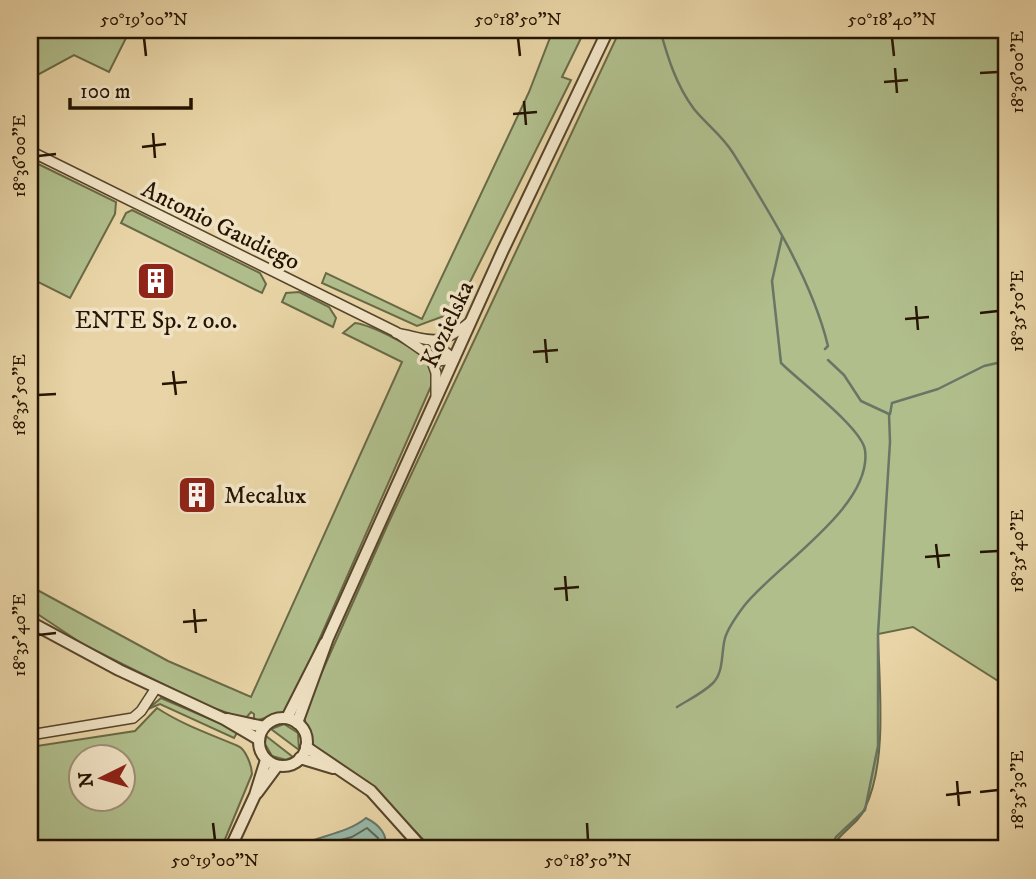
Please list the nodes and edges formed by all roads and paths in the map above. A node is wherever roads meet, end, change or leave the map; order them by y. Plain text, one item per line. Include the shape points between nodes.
1 (608, 30) edge
2 (30, 151) edge
3 (471, 321) junction
4 (396, 332) junction
5 (433, 342) junction
6 (430, 356) junction
7 (454, 359) junction
8 (436, 398) junction
9 (30, 622) edge
10 (156, 688) junction
11 (224, 719) junction
12 (292, 721) junction
13 (264, 727) junction
14 (30, 734) edge
15 (258, 739) junction
16 (306, 747) junction
17 (300, 758) junction
18 (266, 760) junction
19 (277, 766) junction
20 (336, 769) junction
21 (256, 795) junction
22 (230, 849) edge
23 (424, 849) edge

1 - 3 street, Kozielska
2 - 4 street, Antonio Gaudiego
3 - 5 street via 451,338
3 - 7 street, Kozielska
4 - 5 street, Antonio Gaudiego
4 - 6 street, Antonio Gaudiego
5 - 7 street, Antonio Gaudiego
6 - 7 street, Antonio Gaudiego
6 - 8 street via 436,373
7 - 8 street, Kozielska
8 - 12 street, Kozielska
9 - 10 street
10 - 11 street
10 - 14 street via 133,718
11 - 13 street
11 - 15 street
12 - 13 street via 272,720
12 - 16 street via 305,732
13 - 15 street
15 - 18 street
16 - 17 street
16 - 20 street
17 - 19 street
17 - 20 street
18 - 19 street
18 - 21 street
19 - 21 street
20 - 23 street via 378,797
21 - 22 street

